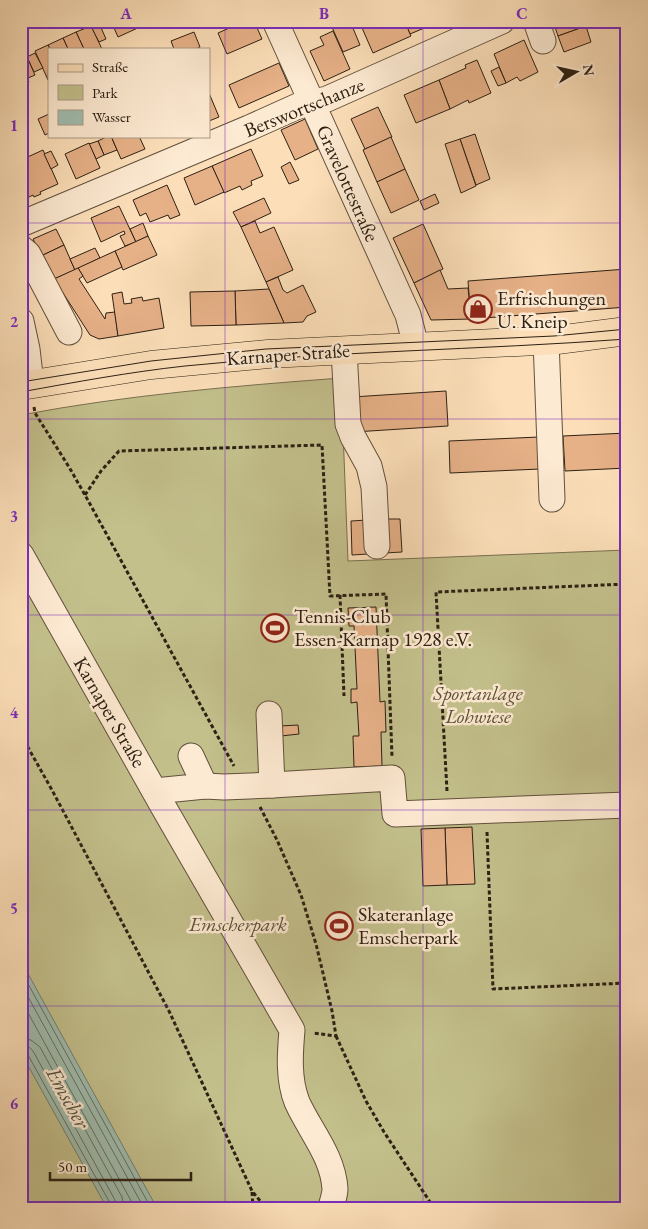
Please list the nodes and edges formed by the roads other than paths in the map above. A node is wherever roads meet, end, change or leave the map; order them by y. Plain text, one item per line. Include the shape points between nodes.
1 (275, 21) edge
2 (502, 21) edge
3 (312, 103) junction
4 (21, 224) edge
5 (21, 248) edge
6 (21, 321) edge
7 (627, 331) edge
8 (69, 332) dead end
9 (551, 340) junction
10 (627, 343) edge
11 (416, 346) junction
12 (344, 350) junction
13 (26, 385) edge
14 (552, 499) dead end
15 (377, 546) dead end
16 (21, 555) edge
17 (269, 714) dead end
18 (191, 756) dead end
19 (272, 785) junction
20 (205, 786) junction
21 (155, 791) junction
22 (627, 805) edge
23 (331, 1208) edge

1 - 3 street, Gravelottestraße
2 - 3 street, Berswortschanze
3 - 4 street, Berswortschanze via 298,106
3 - 11 street, Gravelottestraße via 408,315
5 - 8 street via 28,254
6 - 13 street via 27,349
7 - 9 main road, Karnaper Straße
9 - 10 main road, Karnaper Straße
9 - 11 main road, Karnaper Straße
9 - 14 street
11 - 12 main road, Karnaper Straße
12 - 13 main road, Karnaper Straße via 151,365
12 - 15 street via 348,424 369,466 374,487
16 - 21 street, Karnaper Straße
17 - 19 street
18 - 20 street
19 - 20 street
19 - 22 street via 392,778 395,814
20 - 21 street
21 - 23 street, Karnaper Straße via 292,1030 290,1074 297,1100 329,1160 335,1191

